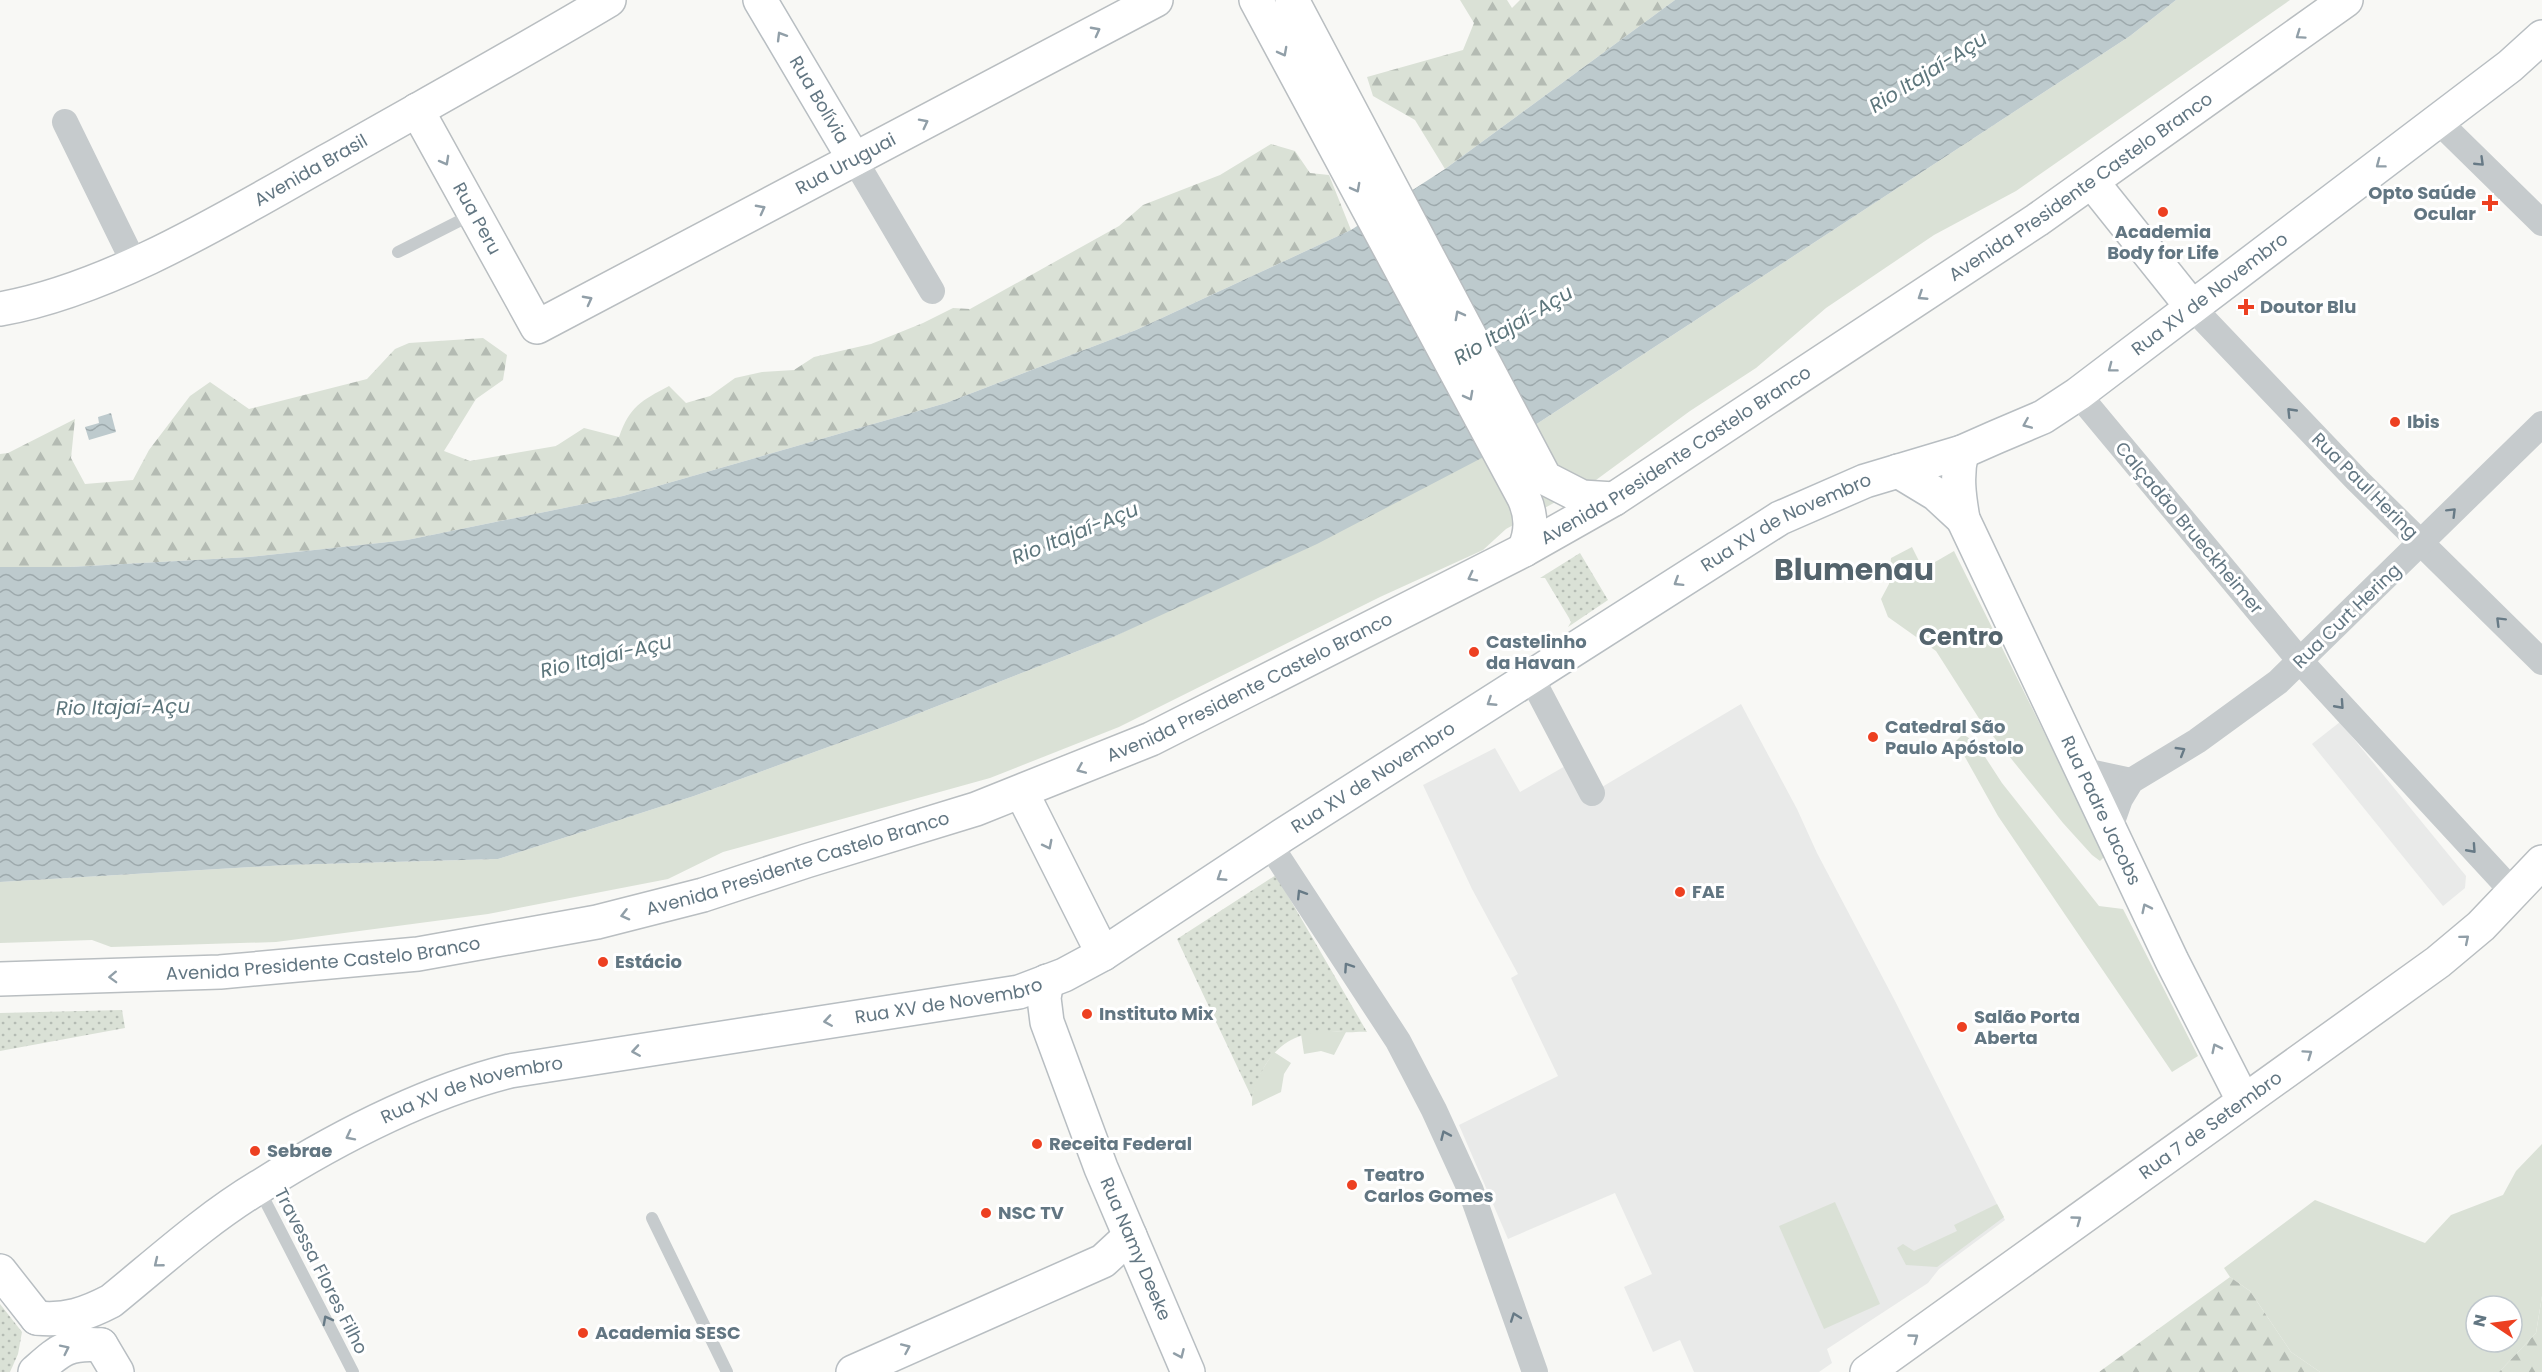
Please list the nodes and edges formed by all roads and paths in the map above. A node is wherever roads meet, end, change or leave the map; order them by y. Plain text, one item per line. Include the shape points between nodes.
1 (593, 0) edge
2 (609, 0) edge
3 (760, 0) edge
4 (1156, 0) edge
5 (1256, 0) edge
6 (1292, 0) edge
7 (2346, 0) edge
8 (567, 25) junction
9 (2542, 37) edge
10 (417, 110) junction
11 (2438, 121) junction
12 (65, 122) dead end
13 (1343, 129) junction
14 (854, 159) junction
15 (2092, 182) junction
16 (474, 214) junction
17 (2542, 223) edge
18 (398, 252) dead end
19 (134, 263) junction
20 (932, 291) dead end
21 (2192, 307) junction
22 (0, 309) edge
23 (537, 327) joint
24 (2078, 394) junction
25 (2542, 424) edge
26 (1962, 452) junction
27 (1898, 471) junction
28 (1535, 488) junction
29 (1614, 499) junction
30 (1963, 519) junction
31 (2421, 543) junction
32 (1524, 550) junction
33 (2301, 662) junction
34 (2542, 662) edge
35 (1531, 677) junction
36 (2080, 770) junction
37 (2131, 782) junction
38 (1022, 793) junction
39 (1592, 793) dead end
40 (2109, 830) junction
41 (1270, 845) junction
42 (2542, 862) edge
43 (2514, 893) junction
44 (1104, 954) junction
45 (0, 980) edge
46 (1033, 987) junction
47 (2243, 1100) junction
48 (258, 1187) junction
49 (652, 1218) dead end
50 (1135, 1249) junction
51 (0, 1271) edge
52 (111, 1301) junction
53 (37, 1318) junction
54 (109, 1359) edge
55 (26, 1372) edge
56 (35, 1372) edge
57 (353, 1372) edge
58 (727, 1372) edge
59 (853, 1372) edge
60 (1188, 1372) edge
61 (1535, 1372) edge
62 (1866, 1372) edge

1 - 8 main road
2 - 8 main road, Avenida Brasil
14 -> 3 main road, Rua Bolívia
14 -> 4 main road, Rua Uruguai
5 -> 13 main road
6 - 13 main road
7 -> 15 main road, Avenida Presidente Castelo Branco
8 - 10 main road, Avenida Brasil
9 - 11 main road, Rua XV de Novembro
10 -> 16 main road, Rua Peru
10 - 19 main road, Avenida Brasil via 219,221
11 -> 17 street
11 -> 21 main road, Rua XV de Novembro
12 - 19 street
13 - 28 main road
14 - 20 street, Rua Bolívia
23 -> 14 main road, Rua Uruguai
15 - 21 main road
15 -> 29 main road, Avenida Presidente Castelo Branco
16 - 18 lane
16 - 23 main road, Rua Peru
19 - 22 main road, Avenida Brasil via 57,295
21 -> 24 main road, Rua XV de Novembro
31 -> 21 street, Rua Paul Hering
24 -> 26 main road, Rua XV de Novembro via 2043,417
24 - 33 street, Calçadão Brueckheimer
31 -> 25 street, Rua Curt Hering
26 - 27 main road, Rua XV de Novembro
26 - 30 main road, Rua Padre Jacobs via 1957,485
27 - 30 main road, Rua Padre Jacobs via 1936,494
27 -> 35 main road, Rua XV de Novembro via 1780,518
28 - 29 main road
28 - 32 main road
29 - 32 main road, Avenida Presidente Castelo Branco
30 - 36 main road, Rua Padre Jacobs
31 - 33 street, Rua Curt Hering
34 -> 31 street, Rua Paul Hering
32 -> 38 main road, Avenida Presidente Castelo Branco via 1151,739
37 -> 33 street, Rua Curt Hering via 2197,741
33 -> 43 street, Calçadão Brueckheimer
35 - 39 street
35 -> 41 main road, Rua XV de Novembro
36 - 37 street
36 - 40 main road, Rua Padre Jacobs
37 - 40 street, Rua Curt Hering
38 -> 44 main road
38 -> 45 main road, Avenida Presidente Castelo Branco via 702,896 597,922 418,954 220,972
47 -> 40 main road, Rua Padre Jacobs
41 -> 44 main road, Rua XV de Novembro
61 -> 41 street via 1471,1191 1418,1078
42 - 43 main road, Rua 7 de Setembro
47 -> 43 main road, Rua 7 de Setembro via 2438,962
44 - 46 main road, Rua XV de Novembro
46 -> 48 main road, Rua XV de Novembro via 493,1075 437,1094 311,1156
46 - 50 main road, Rua Namy Deeke
62 -> 47 main road, Rua 7 de Setembro
48 -> 52 main road, Rua XV de Novembro
57 -> 48 lane, Travessa Flores Filho
49 - 58 lane
59 -> 50 main road
50 -> 60 main road, Rua Namy Deeke
51 - 53 main road
52 - 53 main road, Rua XV de Novembro via 64,1319
52 - 54 main road via 101,1335
53 - 55 main road via 37,1340
56 -> 54 main road via 68,1346 83,1344

